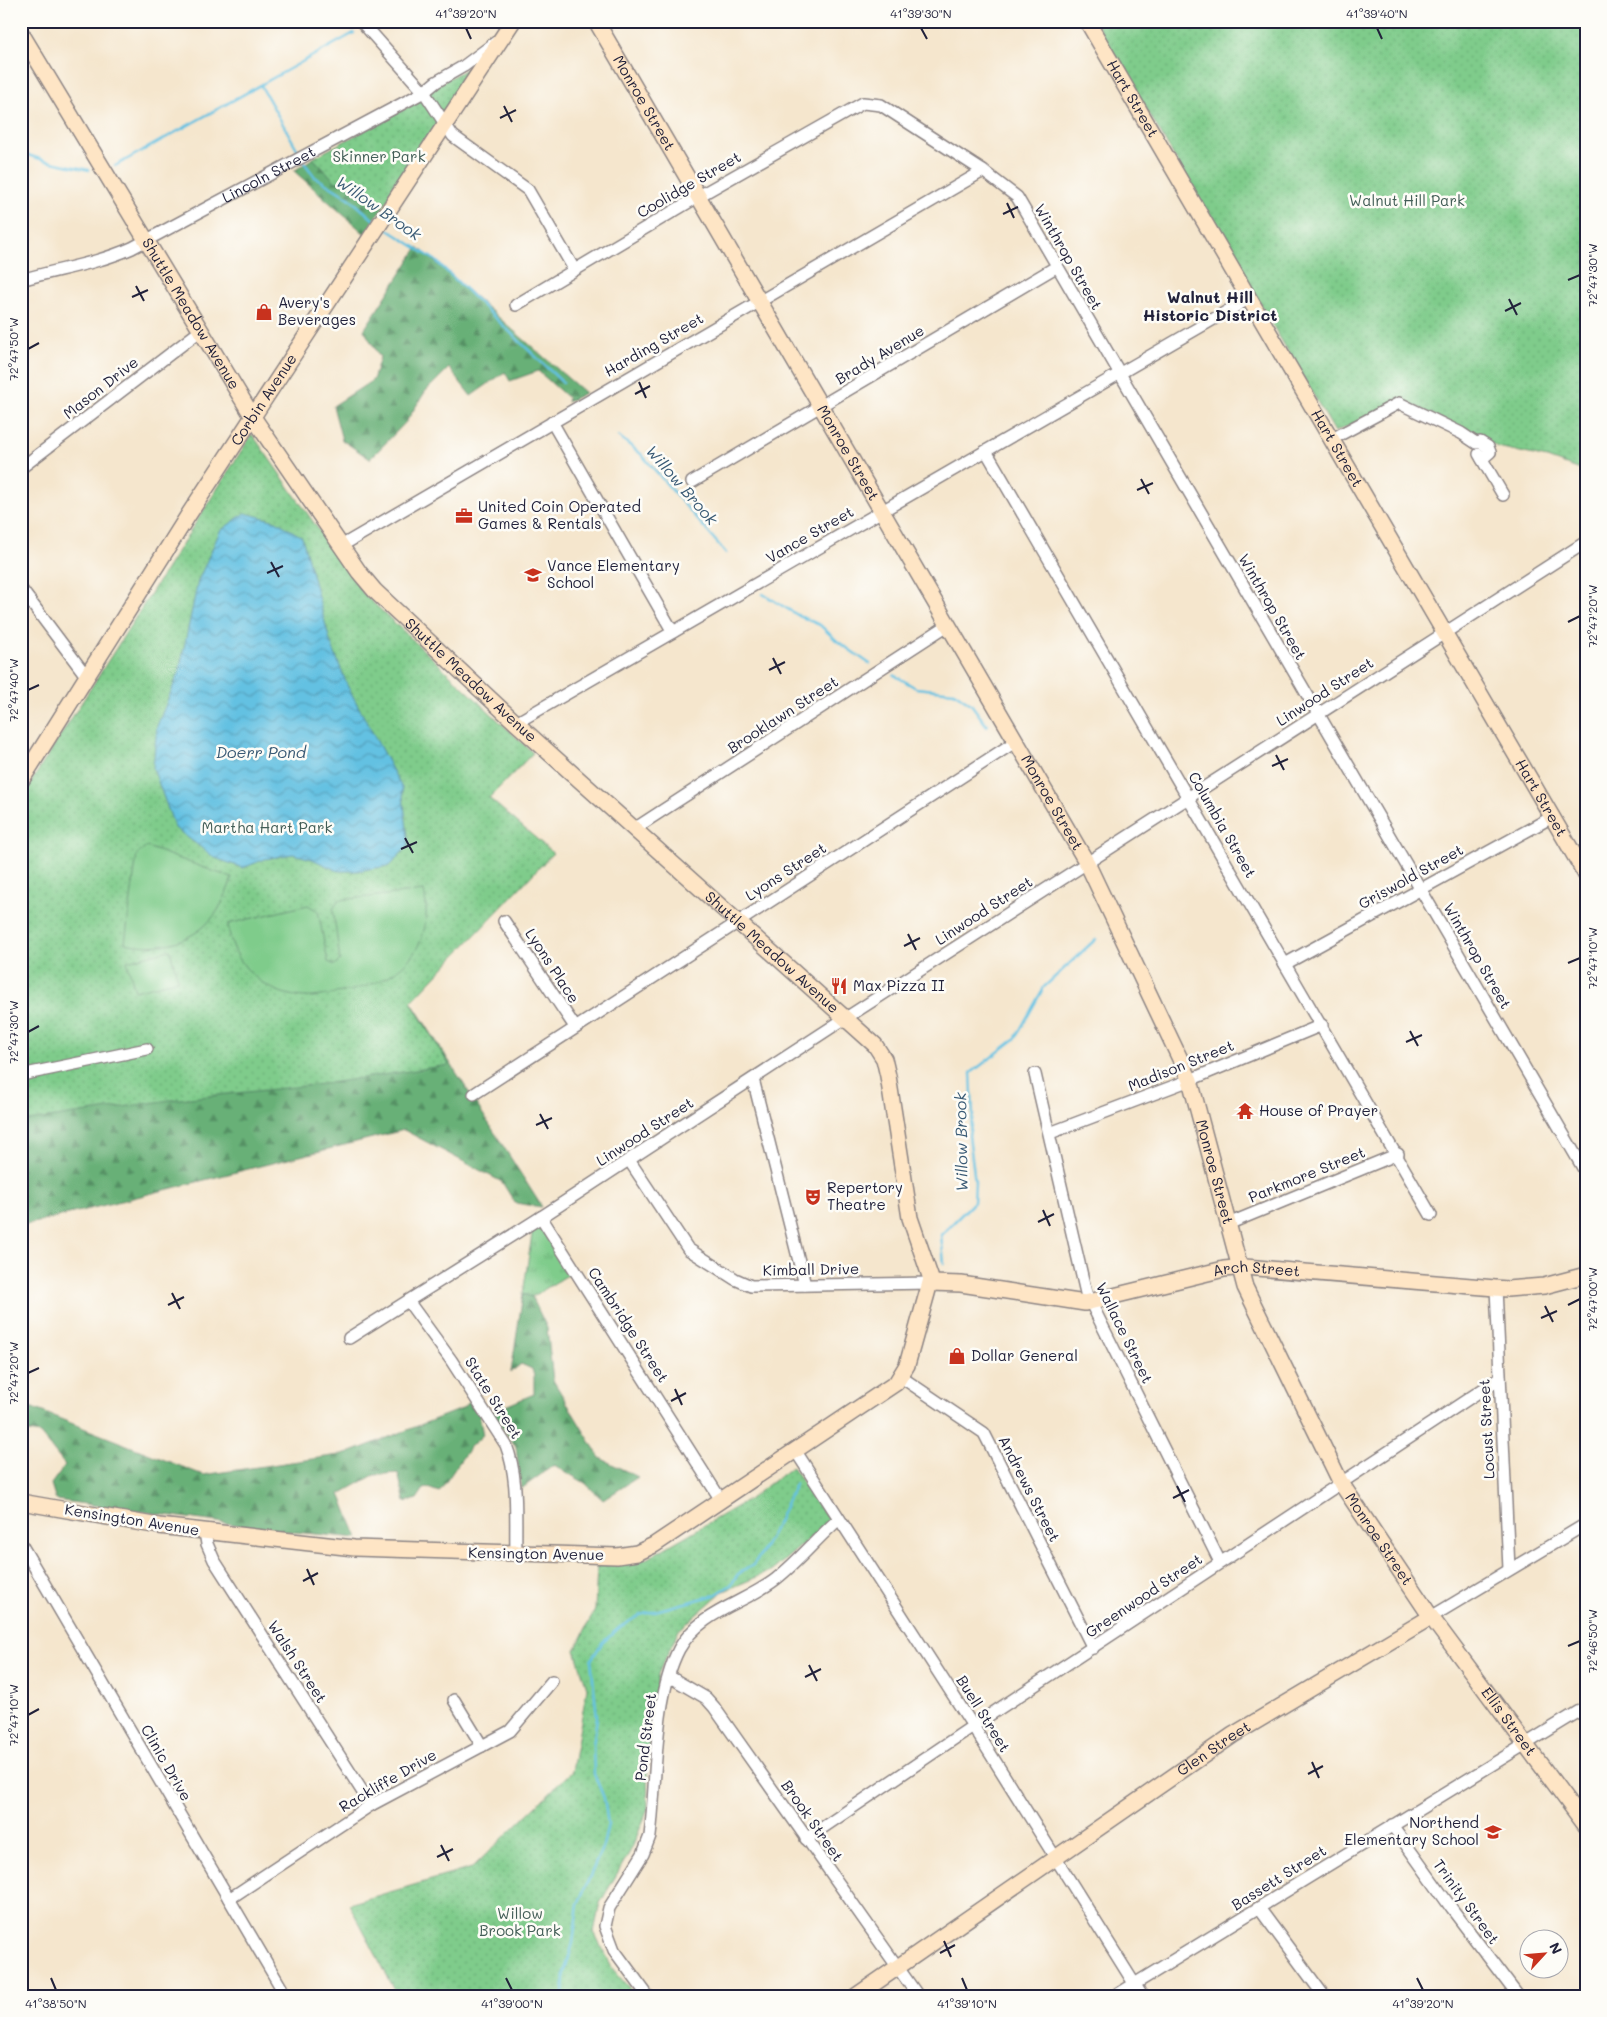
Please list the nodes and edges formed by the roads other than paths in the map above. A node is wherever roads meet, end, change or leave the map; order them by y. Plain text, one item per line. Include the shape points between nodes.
1 (361, 21) edge
2 (513, 21) edge
3 (526, 21) edge
4 (596, 21) edge
5 (1087, 21) edge
6 (21, 33) edge
7 (502, 38) junction
8 (424, 92) junction
9 (881, 105) joint
10 (444, 126) junction
11 (983, 171) junction
12 (699, 196) junction
13 (145, 240) junction
14 (1056, 266) junction
15 (574, 269) junction
16 (21, 280) edge
17 (1250, 298) junction
18 (759, 301) junction
19 (516, 305) dead end
20 (200, 331) junction
21 (1118, 373) junction
22 (820, 408) junction
23 (252, 417) junction
24 (552, 422) junction
25 (1332, 439) junction
26 (986, 451) junction
27 (21, 468) edge
28 (692, 482) dead end
29 (1503, 495) dead end
30 (881, 512) junction
31 (1586, 542) edge
32 (341, 546) junction
33 (21, 589) edge
34 (948, 625) junction
35 (673, 632) junction
36 (1446, 632) junction
37 (87, 677) junction
38 (1318, 714) junction
39 (516, 723) junction
40 (1015, 742) junction
41 (21, 781) edge
42 (1189, 797) junction
43 (1552, 817) junction
44 (634, 829) junction
45 (1087, 863) junction
46 (1586, 875) edge
47 (1420, 889) junction
48 (504, 921) dead end
49 (736, 922) junction
50 (1285, 964) junction
51 (846, 1018) junction
52 (1322, 1025) junction
53 (575, 1027) junction
54 (146, 1049) dead end
55 (1035, 1074) dead end
56 (21, 1075) edge
57 (753, 1079) junction
58 (1190, 1080) junction
59 (474, 1094) dead end
60 (1050, 1133) junction
61 (1398, 1154) junction
62 (629, 1160) junction
63 (1586, 1173) edge
64 (1432, 1215) dead end
65 (541, 1217) junction
66 (1228, 1224) junction
67 (1238, 1267) junction
68 (1586, 1275) edge
69 (931, 1284) junction
70 (805, 1285) junction
71 (1496, 1288) junction
72 (408, 1301) junction
73 (1090, 1302) junction
74 (349, 1338) dead end
75 (901, 1377) junction
76 (1500, 1378) junction
77 (795, 1450) junction
78 (1341, 1482) junction
79 (721, 1500) junction
80 (21, 1502) edge
81 (839, 1519) junction
82 (1586, 1524) edge
83 (205, 1532) junction
84 (21, 1544) edge
85 (516, 1553) junction
86 (1220, 1562) junction
87 (1509, 1569) junction
88 (1432, 1617) junction
89 (1093, 1648) junction
90 (670, 1676) junction
91 (552, 1681) dead end
92 (454, 1700) dead end
93 (1586, 1706) edge
94 (973, 1726) junction
95 (1525, 1743) junction
96 (482, 1746) junction
97 (371, 1805) junction
98 (1392, 1825) junction
99 (1586, 1826) edge
100 (806, 1839) junction
101 (1055, 1859) junction
102 (228, 1899) junction
103 (1259, 1908) junction
104 (898, 1968) junction
105 (1134, 1984) junction
106 (286, 1996) edge
107 (648, 1996) edge
108 (856, 1996) edge
109 (918, 1996) edge
110 (1115, 1996) edge
111 (1142, 1996) edge
112 (1324, 1996) edge
113 (1518, 1996) edge

1 - 8 street
2 - 7 street, Corbin Avenue
3 - 7 street, Lincoln Street
4 - 12 street, Monroe Street
5 - 17 street, Hart Street
6 - 13 street, Shuttle Meadow Avenue
7 - 8 street, Lincoln Street
7 - 10 street, Corbin Avenue
8 - 10 street
8 - 13 street, Lincoln Street
9 - 11 street, Winthrop Street
9 - 12 street, Coolidge Street via 864,103
10 - 15 street via 459,142 528,190
10 - 23 street, Corbin Avenue
11 - 14 street, Winthrop Street via 1017,196
11 - 18 street, Harding Street
12 - 15 street, Coolidge Street
12 - 18 street, Monroe Street
13 - 16 street, Lincoln Street via 111,257
13 - 20 street, Shuttle Meadow Avenue
14 - 21 street, Winthrop Street
14 - 22 street, Brady Avenue
15 - 19 street, Coolidge Street
17 - 21 street, Vance Street
17 - 25 street, Hart Street
18 - 22 street, Monroe Street
18 - 24 street, Harding Street
20 - 23 street, Shuttle Meadow Avenue
20 - 27 street, Mason Drive
21 - 26 street, Vance Street
21 - 38 street, Winthrop Street
22 - 28 street, Brady Avenue
22 - 30 street, Monroe Street
23 - 32 street, Shuttle Meadow Avenue
23 - 37 street, Corbin Avenue
24 - 32 street, Harding Street
24 - 35 street
25 - 29 street via 1399,403 1476,443
25 - 36 street, Hart Street
26 - 30 street, Vance Street
26 - 42 street, Columbia Street
30 - 34 street, Monroe Street
30 - 35 street, Vance Street
31 - 36 street, Linwood Street
32 - 39 street, Shuttle Meadow Avenue via 359,572 395,612
33 - 37 street
34 - 40 street, Monroe Street
34 - 44 street, Brooklawn Street
35 - 39 street, Vance Street
36 - 38 street, Linwood Street
36 - 43 street, Hart Street
37 - 41 street, Corbin Avenue
38 - 42 street, Linwood Street
38 - 47 street, Winthrop Street
39 - 44 street, Shuttle Meadow Avenue
40 - 45 street, Monroe Street
40 - 49 street, Lyons Street
42 - 45 street, Linwood Street
42 - 50 street, Columbia Street
43 - 46 street, Hart Street
43 - 47 street, Griswold Street
44 - 49 street, Shuttle Meadow Avenue
45 - 51 street, Linwood Street
45 - 58 street, Monroe Street
47 - 50 street, Griswold Street
47 - 63 street, Winthrop Street
48 - 53 street, Lyons Place
49 - 51 street, Shuttle Meadow Avenue
49 - 53 street, Lyons Street
50 - 52 street, Columbia Street
51 - 57 street, Linwood Street
51 - 69 street, Shuttle Meadow Avenue via 875,1045 884,1059 910,1218 930,1271
52 - 58 street, Madison Street
52 - 61 street, Columbia Street
53 - 59 street, Lyons Street
54 - 56 street
55 - 60 street, Wallace Street
57 - 62 street, Linwood Street
57 - 70 street
58 - 60 street, Madison Street
58 - 66 street, Monroe Street
60 - 73 street, Wallace Street via 1066,1213
61 - 64 street, Columbia Street
61 - 66 street, Parkmore Street
62 - 65 street, Linwood Street
62 - 70 street, Kimball Drive via 688,1249 734,1279 752,1286
65 - 72 street, Linwood Street
65 - 79 street, Cambridge Street
66 - 67 street, Monroe Street
67 - 71 street, Arch Street
67 - 73 street, Arch Street
67 - 78 street, Monroe Street
68 - 71 street, Arch Street via 1538,1287
69 - 70 street, Kimball Drive
69 - 73 street, Arch Street via 961,1284
69 - 75 street, Kensington Avenue
71 - 76 street, Locust Street
72 - 74 street, Linwood Street
72 - 85 street, State Street via 506,1445 513,1474
73 - 86 street, Wallace Street
75 - 77 street, Kensington Avenue
75 - 89 street, Andrews Street via 984,1433
76 - 78 street, Greenwood Street
76 - 87 street, Locust Street
77 - 79 street, Kensington Avenue
77 - 81 street, Buell Street
78 - 86 street, Greenwood Street
78 - 88 street, Monroe Street
79 - 85 street, Kensington Avenue via 651,1547 634,1554
80 - 83 street, Kensington Avenue
81 - 90 street, Pond Street via 776,1580 704,1621 679,1649
81 - 94 street, Buell Street
82 - 87 street, Glen Street
83 - 85 street, Kensington Avenue via 354,1548
83 - 97 street, Walsh Street via 206,1544 214,1560
84 - 102 street, Clinic Drive
86 - 89 street, Greenwood Street
87 - 88 street, Glen Street
88 - 95 street, Ellis Street
88 - 101 street, Glen Street via 1232,1735
89 - 94 street, Greenwood Street
90 - 100 street, Brook Street via 706,1698 714,1707
90 - 107 street, Pond Street via 661,1716 650,1836 643,1854 609,1908 605,1926 627,1970
91 - 96 street, Rackliffe Drive via 510,1731
92 - 96 street
93 - 95 street, Bassett Street
94 - 100 street, Greenwood Street
94 - 101 street, Buell Street
95 - 98 street, Bassett Street
95 - 99 street, Ellis Street
96 - 97 street, Rackliffe Drive
97 - 102 street, Rackliffe Drive
98 - 103 street, Bassett Street
98 - 113 street, Trinity Street
100 - 104 street, Brook Street
101 - 104 street, Glen Street
101 - 105 street, Buell Street
102 - 106 street, Clinic Drive
103 - 105 street, Bassett Street
103 - 112 street
104 - 108 street, Glen Street
104 - 109 street, Brook Street
105 - 110 street, Bassett Street
105 - 111 street, Buell Street

